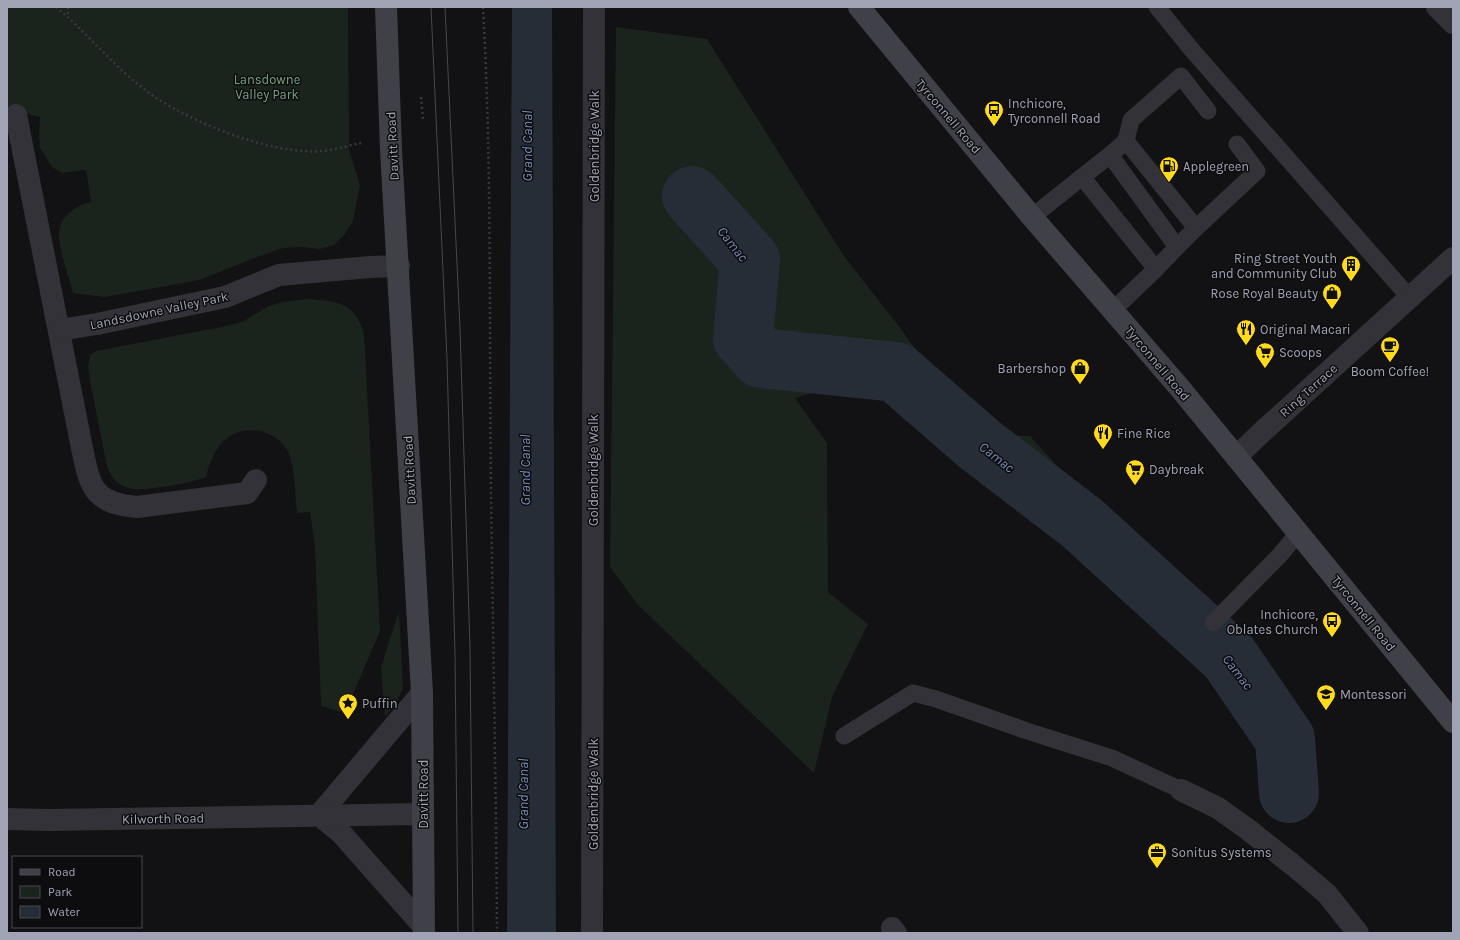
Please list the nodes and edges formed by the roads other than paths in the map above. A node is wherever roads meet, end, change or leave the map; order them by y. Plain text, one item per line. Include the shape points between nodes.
1 (386, 7) edge
2 (594, 7) edge
3 (859, 7) edge
4 (1157, 7) edge
5 (1437, 7) edge
6 (1453, 22) edge
7 (1208, 111) dead end
8 (16, 115) dead end
9 (1126, 140) junction
10 (1237, 144) dead end
11 (1110, 154) junction
12 (1082, 177) junction
13 (1032, 217) junction
14 (1196, 228) junction
15 (1177, 247) junction
16 (1453, 258) edge
17 (399, 266) junction
18 (1156, 269) junction
19 (1410, 298) junction
20 (1113, 310) junction
21 (59, 330) junction
22 (1236, 457) junction
23 (256, 480) dead end
24 (1298, 533) junction
25 (1213, 623) dead end
26 (422, 693) junction
27 (1453, 722) edge
28 (844, 736) dead end
29 (1181, 790) joint
30 (423, 814) junction
31 (319, 815) junction
32 (7, 819) edge
33 (424, 930) edge
34 (592, 933) edge
35 (1358, 933) edge

1 - 17 main road, Davitt Road via 391,150
2 - 34 street, Goldenbridge Walk
3 - 13 main road, Tyrconnell Road
4 - 19 lane
5 - 6 street
7 - 9 lane via 1181,76 1132,120
8 - 21 street
9 - 11 lane
9 - 14 lane
10 - 14 lane via 1257,171
11 - 12 lane
11 - 15 lane
12 - 13 lane
12 - 18 lane
13 - 20 main road, Tyrconnell Road
14 - 15 lane
15 - 18 lane
16 - 19 street, Ring Terrace
17 - 21 street, Landsdowne Valley Park via 279,275 225,297
17 - 26 main road, Davitt Road
18 - 20 lane
19 - 22 street, Ring Terrace
20 - 22 main road, Tyrconnell Road
21 - 23 street via 89,480 97,492 122,506 137,507 247,493
22 - 24 main road, Tyrconnell Road
24 - 25 lane via 1280,555
24 - 27 main road, Tyrconnell Road
26 - 30 main road, Davitt Road
26 - 31 street
28 - 29 lane via 913,693 1112,758
29 - 35 street via 1218,808 1293,865 1327,894
30 - 31 street, Kilworth Road
30 - 33 main road, Davitt Road
31 - 32 street, Kilworth Road
31 - 33 street via 341,833

